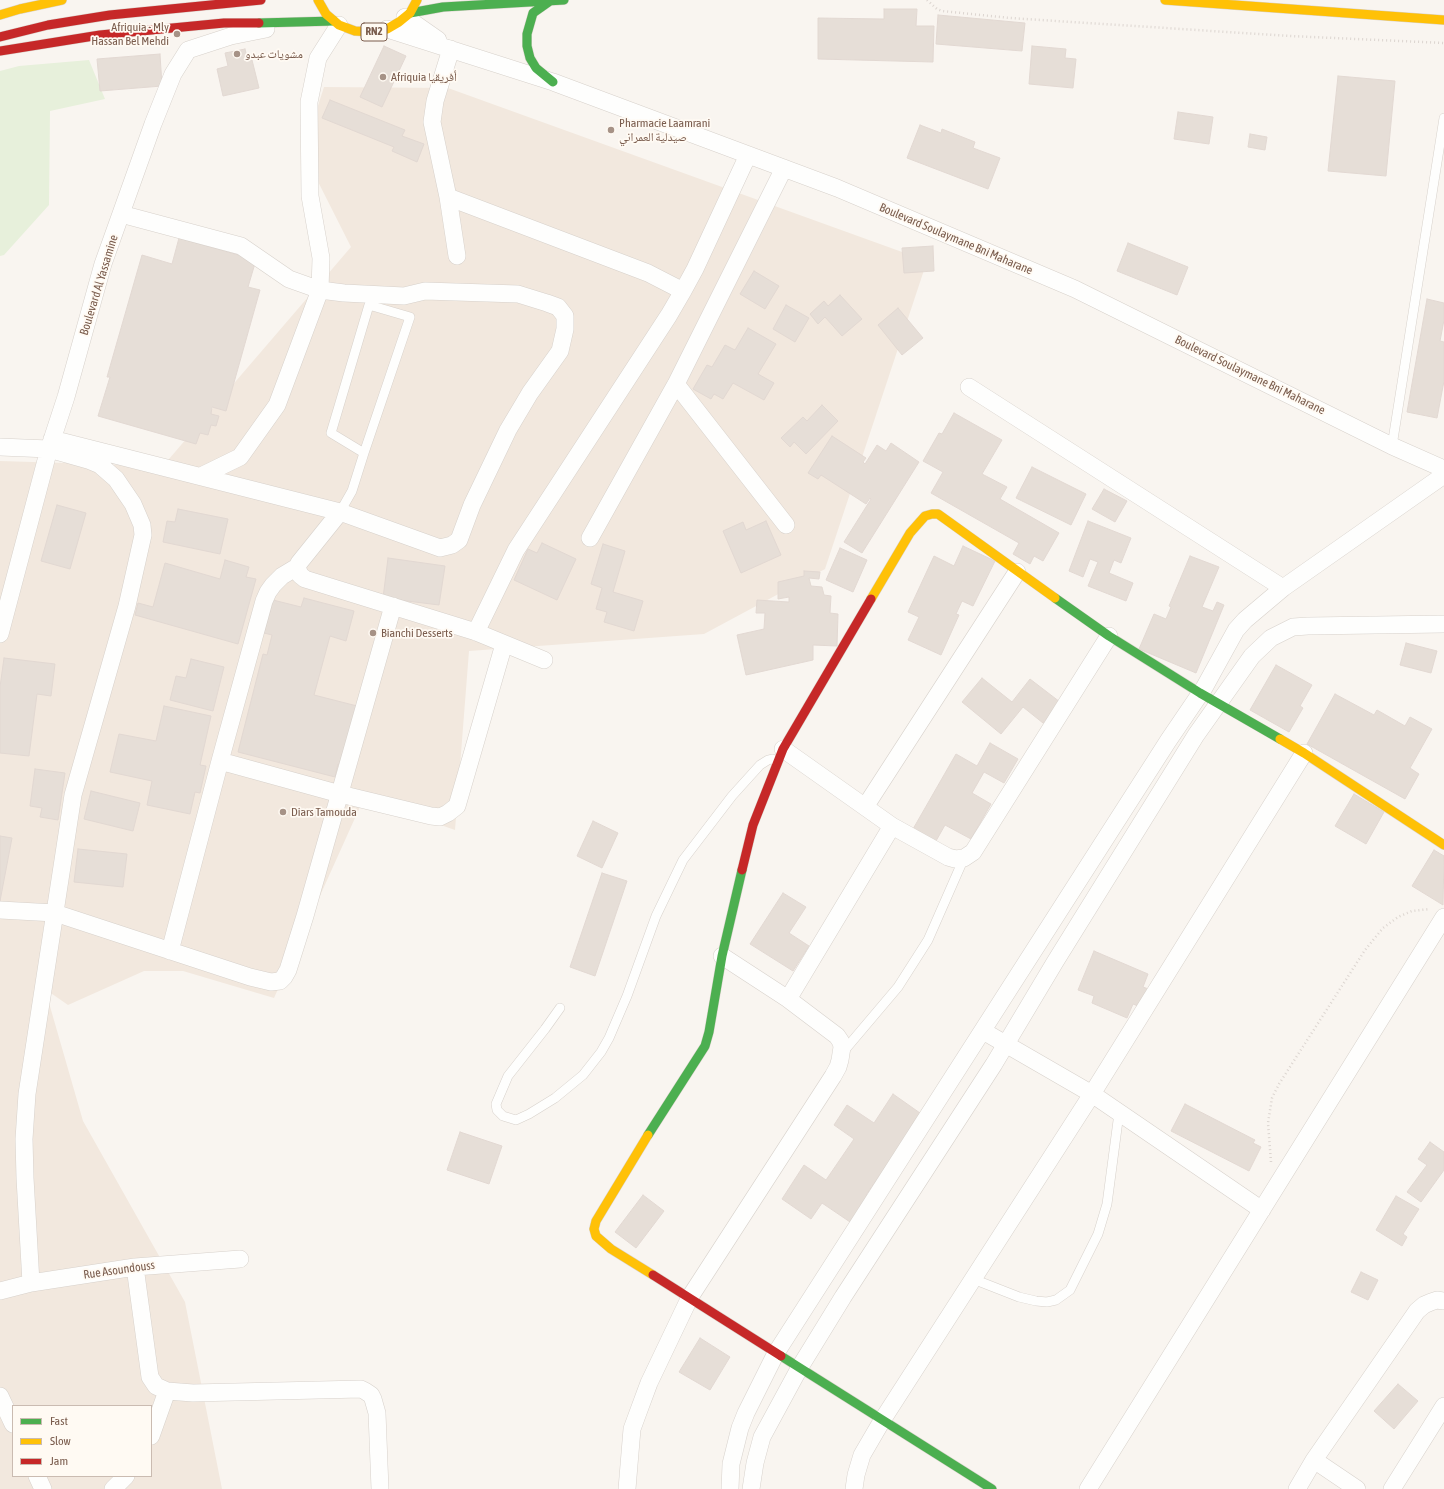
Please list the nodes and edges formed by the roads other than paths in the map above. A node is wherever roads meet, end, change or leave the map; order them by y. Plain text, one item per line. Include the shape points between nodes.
1 (62, 0) edge
2 (261, 0) edge
3 (318, 0) edge
4 (417, 0) edge
5 (564, 0) edge
6 (1165, 0) edge
7 (550, 1) edge
8 (407, 14) junction
9 (0, 15) edge
10 (1444, 20) edge
11 (337, 23) junction
12 (295, 24) junction
13 (387, 29) junction
14 (0, 37) edge
15 (451, 49) junction
16 (0, 51) edge
17 (552, 82) junction
18 (1444, 118) edge
19 (748, 155) junction
20 (784, 168) junction
21 (448, 197) junction
22 (121, 214) junction
23 (457, 256) dead end
24 (320, 290) junction
25 (683, 291) junction
26 (676, 384) junction
27 (969, 387) dead end
28 (50, 444) junction
29 (1392, 446) junction
30 (0, 448) edge
31 (364, 454) junction
32 (1444, 469) edge
33 (1444, 474) edge
34 (201, 476) junction
35 (340, 512) junction
36 (786, 525) dead end
37 (590, 538) dead end
38 (297, 567) junction
39 (1017, 572) junction
40 (1284, 588) junction
41 (393, 606) junction
42 (1444, 624) edge
43 (476, 632) junction
44 (0, 634) edge
45 (1109, 636) junction
46 (504, 644) junction
47 (544, 660) dead end
48 (1200, 693) junction
49 (1219, 703) junction
50 (1304, 752) junction
51 (781, 755) junction
52 (220, 760) junction
53 (340, 794) junction
54 (865, 807) junction
55 (892, 826) junction
56 (1444, 845) edge
57 (964, 858) junction
58 (0, 910) edge
59 (1438, 913) edge
60 (55, 914) junction
61 (170, 951) junction
62 (722, 956) junction
63 (788, 999) junction
64 (560, 1008) dead end
65 (983, 1031) junction
66 (1005, 1045) junction
67 (841, 1054) junction
68 (1092, 1094) junction
69 (1119, 1113) junction
70 (1262, 1210) junction
71 (240, 1259) dead end
72 (135, 1267) junction
73 (973, 1279) junction
74 (31, 1283) junction
75 (0, 1290) edge
76 (690, 1298) junction
77 (1444, 1301) edge
78 (776, 1353) junction
79 (800, 1367) junction
80 (167, 1391) junction
81 (0, 1396) edge
82 (1444, 1406) edge
83 (883, 1419) junction
84 (12, 1422) edge
85 (152, 1433) edge
86 (1314, 1460) junction
87 (37, 1477) edge
88 (125, 1477) edge
89 (43, 1489) edge
90 (114, 1489) edge
91 (380, 1489) edge
92 (627, 1489) edge
93 (730, 1489) edge
94 (751, 1489) edge
95 (854, 1489) edge
96 (992, 1489) edge
97 (1088, 1489) edge
98 (1297, 1489) edge
99 (1357, 1489) edge
100 (1392, 1489) edge

1 - 9 main road
2 - 14 main road via 110,15 48,25
3 - 11 main road via 326,14
4 - 8 main road, RN2
5 - 7 main road, RN2
6 - 10 main road
7 - 8 main road, RN2 via 450,7
7 - 17 main road via 533,13 527,40 530,58 536,68
8 - 13 main road, RN2
8 - 15 street, Boulevard Soulaymane Bni Maharane
11 - 12 main road
11 - 13 main road, RN2 via 355,31
11 - 24 street via 318,58 309,102 310,196 321,258
12 - 16 main road via 224,23 100,35
12 - 22 street, Boulevard Al Yassamine via 231,36 188,50 163,96
13 - 15 street, Boulevard Soulaymane Bni Maharane
15 - 17 street, Boulevard Soulaymane Bni Maharane
15 - 21 street via 435,101 432,122
17 - 19 street, Boulevard Soulaymane Bni Maharane
18 - 29 lane
19 - 20 street, Boulevard Soulaymane Bni Maharane
19 - 25 street
20 - 26 street
20 - 29 street, Boulevard Soulaymane Bni Maharane via 1075,289
21 - 23 street
21 - 25 street via 648,273
22 - 24 street via 241,246 289,279
22 - 28 street, Boulevard Al Yassamine via 103,264 66,398
24 - 34 street via 277,405 240,457
24 - 35 street via 404,296 425,291 518,294 558,307 565,316 560,351 530,392 508,430 472,505 459,540 440,548
25 - 43 street via 516,550
26 - 36 street
26 - 37 street
27 - 40 street
28 - 30 street
28 - 34 street
28 - 44 street, Boulevard Al Yassamine
28 - 60 street via 100,465 116,479 132,504 142,525 143,535 113,659 72,795
29 - 32 street, Boulevard Soulaymane Bni Maharane
31 - 31 lane via 332,433 369,305 410,317
31 - 35 lane via 352,491
33 - 40 street
34 - 35 street
35 - 38 street
38 - 41 street via 305,579
38 - 52 street via 273,585 264,601
39 - 45 main road
39 - 51 main road via 938,514 925,516 910,533
39 - 54 street
40 - 48 street via 1244,620 1236,630
41 - 43 street
41 - 53 street
42 - 49 street via 1293,627 1260,647
43 - 46 street
45 - 48 main road
45 - 57 street via 975,848
46 - 47 street
46 - 53 street via 457,806 453,810 440,817 431,816
48 - 49 main road
48 - 65 street
49 - 50 main road
49 - 66 street via 1196,735
50 - 56 main road
50 - 68 street
51 - 54 street
51 - 62 main road via 753,825
51 - 64 lane via 760,765 732,796 683,860 656,916 626,996 601,1052 583,1075 555,1098 516,1120 503,1116 497,1110 496,1104 508,1076
52 - 53 street
52 - 61 street
53 - 61 street via 288,970 280,981 250,978
54 - 55 street
55 - 57 street via 948,857
55 - 63 street
57 - 67 lane via 928,940 898,987
58 - 60 street
59 - 70 street
60 - 61 street
60 - 74 street via 25,1116 25,1178
62 - 63 street
62 - 76 main road via 705,1046 596,1221 594,1229 596,1236 611,1249
63 - 67 street via 837,1036 841,1042
65 - 66 street
65 - 78 street
66 - 68 street
66 - 79 street
67 - 76 street via 835,1072
68 - 69 street
68 - 73 street
69 - 70 street
69 - 73 lane via 1105,1211 1098,1234 1070,1290 1056,1300 1036,1301
70 - 97 street
71 - 72 street, Rue Asoundouss
72 - 74 street, Rue Asoundouss
72 - 80 street via 150,1377 158,1388
73 - 83 street
74 - 75 street, Rue Asoundouss
76 - 78 main road
76 - 92 street via 649,1383 632,1429
77 - 86 street via 1437,1300 1424,1304 1418,1311
78 - 79 main road
78 - 93 street via 740,1428 731,1464
79 - 83 main road
79 - 94 street via 762,1438
80 - 85 street
80 - 91 street via 365,1391 374,1398 377,1413
81 - 84 street
82 - 100 street
83 - 95 street via 862,1455
83 - 96 main road
86 - 98 street
86 - 99 street
87 - 89 street
88 - 90 street

